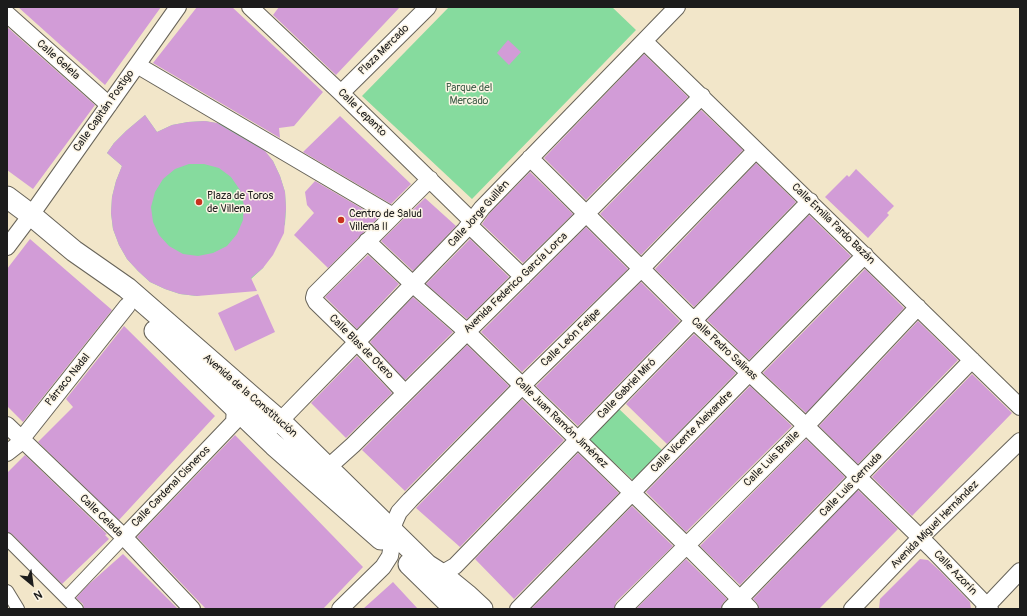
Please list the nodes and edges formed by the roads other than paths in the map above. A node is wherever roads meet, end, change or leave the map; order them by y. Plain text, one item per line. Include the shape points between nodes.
1 (178, 7) edge
2 (250, 7) edge
3 (428, 7) edge
4 (677, 7) edge
5 (267, 13) edge
6 (7, 14) edge
7 (644, 41) junction
8 (137, 65) junction
9 (341, 93) junction
10 (702, 96) junction
11 (109, 105) junction
12 (756, 150) junction
13 (530, 158) junction
14 (430, 179) junction
15 (7, 197) edge
16 (810, 201) junction
17 (586, 214) junction
18 (31, 215) junction
19 (393, 216) junction
20 (470, 223) junction
21 (367, 241) junction
22 (7, 247) edge
23 (74, 251) junction
24 (865, 255) junction
25 (641, 269) junction
26 (523, 277) junction
27 (413, 283) junction
28 (127, 306) junction
29 (918, 307) junction
30 (694, 321) junction
31 (466, 331) junction
32 (357, 342) junction
33 (972, 360) junction
34 (750, 373) junction
35 (201, 375) junction
36 (522, 386) junction
37 (405, 393) junction
38 (1020, 407) edge
39 (235, 408) junction
40 (280, 421) junction
41 (7, 425) edge
42 (806, 426) junction
43 (20, 438) junction
44 (578, 440) junction
45 (1020, 442) edge
46 (7, 453) edge
47 (327, 465) junction
48 (858, 477) junction
49 (632, 493) junction
50 (124, 537) junction
51 (920, 538) junction
52 (7, 539) edge
53 (392, 540) junction
54 (686, 545) junction
55 (408, 563) junction
56 (383, 567) junction
57 (1020, 571) edge
58 (441, 574) junction
59 (7, 591) edge
60 (66, 598) junction
61 (457, 606) edge
62 (740, 606) edge
63 (862, 606) edge
64 (987, 608) edge
65 (18, 609) edge
66 (77, 609) edge
67 (192, 609) edge
68 (340, 609) edge
69 (482, 609) edge
70 (518, 609) edge
71 (623, 609) edge

1 - 8 street, Calle Capitán Postigo
2 - 5 street, Calle Lepanto
3 - 9 street, Plaza Mercado
4 - 7 street, Calle Jorge Guillén
5 - 9 street, Calle Lepanto
6 - 11 street, Calle Gelela
7 - 10 street, Calle Emilia Pardo Bazán
7 - 13 street, Calle Jorge Guillén
8 - 11 street, Calle Capitán Postigo
8 - 19 street
9 - 14 street, Calle Lepanto
10 - 12 street, Calle Emilia Pardo Bazán
10 - 17 street, Avenida Federico García Lorca
11 - 18 street, Calle Capitán Postigo
12 - 16 street, Calle Emilia Pardo Bazán
12 - 25 street, Calle León Felipe
13 - 17 street, Calle Pedro Salinas
13 - 20 street, Calle Jorge Guillén
14 - 19 street
14 - 20 street, Calle Lepanto
15 - 18 street, Avenida de la Constitución
16 - 24 street, Calle Emilia Pardo Bazán
16 - 30 street, Calle Gabriel Miró
17 - 25 street, Calle Pedro Salinas
17 - 26 street, Avenida Federico García Lorca
18 - 22 street, Calle Capitán Postigo
18 - 23 street, Avenida de la Constitución
19 - 21 street
20 - 26 street, Calle Lepanto
20 - 27 street, Calle Jorge Guillén
21 - 27 street, Calle Juan Ramón Jiménez
21 - 32 street, Calle Blas de Otero via 314,298
23 - 28 street
23 - 40 street, Avenida de la Constitución via 127,288
24 - 29 street, Calle Emilia Pardo Bazán
24 - 34 street, Calle Vicente Aleixandre
25 - 30 street, Calle Pedro Salinas
25 - 36 street, Calle León Felipe
26 - 31 street, Avenida Federico García Lorca
27 - 31 street, Calle Juan Ramón Jiménez
27 - 32 street, Calle Jorge Guillén
28 - 35 street
28 - 43 street, Párraco Nadal
29 - 33 street, Calle Emilia Pardo Bazán
29 - 42 street, Calle Luis Braille
30 - 34 street, Calle Pedro Salinas
30 - 44 street, Calle Gabriel Miró
31 - 36 street, Calle Juan Ramón Jiménez
31 - 37 street, Avenida Federico García Lorca
32 - 37 street, Calle Blas de Otero
32 - 40 street, Calle Jorge Guillén
33 - 38 street, Calle Emilia Pardo Bazán
33 - 48 street, Calle Luis Cernuda
34 - 42 street, Calle Pedro Salinas
34 - 49 street, Calle Vicente Aleixandre
35 - 39 street
35 - 40 street via 222,387 265,426 276,425
36 - 44 street, Calle Juan Ramón Jiménez
36 - 53 street, Calle León Felipe via 399,512
37 - 47 street, Avenida Federico García Lorca via 341,456
39 - 50 street, Calle Cardenal Cisneros via 234,422
39 - 53 street via 274,445
40 - 47 street, Avenida de la Constitución
41 - 43 street, Calle Celada
42 - 48 street, Calle Pedro Salinas
42 - 54 street, Calle Luis Braille
43 - 46 street, Párraco Nadal via 16,446
43 - 50 street, Calle Celada
44 - 49 street, Calle Juan Ramón Jiménez
44 - 58 street, Calle Gabriel Miró via 455,566
45 - 51 street, Avenida Miguel Hernández
47 - 53 street, Avenida de la Constitución
48 - 51 street, Calle Pedro Salinas
48 - 62 street, Calle Luis Cernuda
49 - 54 street, Calle Juan Ramón Jiménez
49 - 70 street, Calle Vicente Aleixandre
50 - 60 street, Calle Cardenal Cisneros
50 - 67 street, Calle Celada
51 - 63 street, Avenida Miguel Hernández
51 - 64 street, Calle Azorín
52 - 60 street
53 - 55 street
53 - 56 street, Calle León Felipe via 390,556
53 - 58 street, Avenida de la Constitución
54 - 62 street, Calle Juan Ramón Jiménez
54 - 71 street, Calle Luis Braille
55 - 56 street
55 - 61 street
56 - 68 street, Calle León Felipe
57 - 64 street
58 - 69 street, Avenida de la Constitución
59 - 65 street
60 - 66 street

